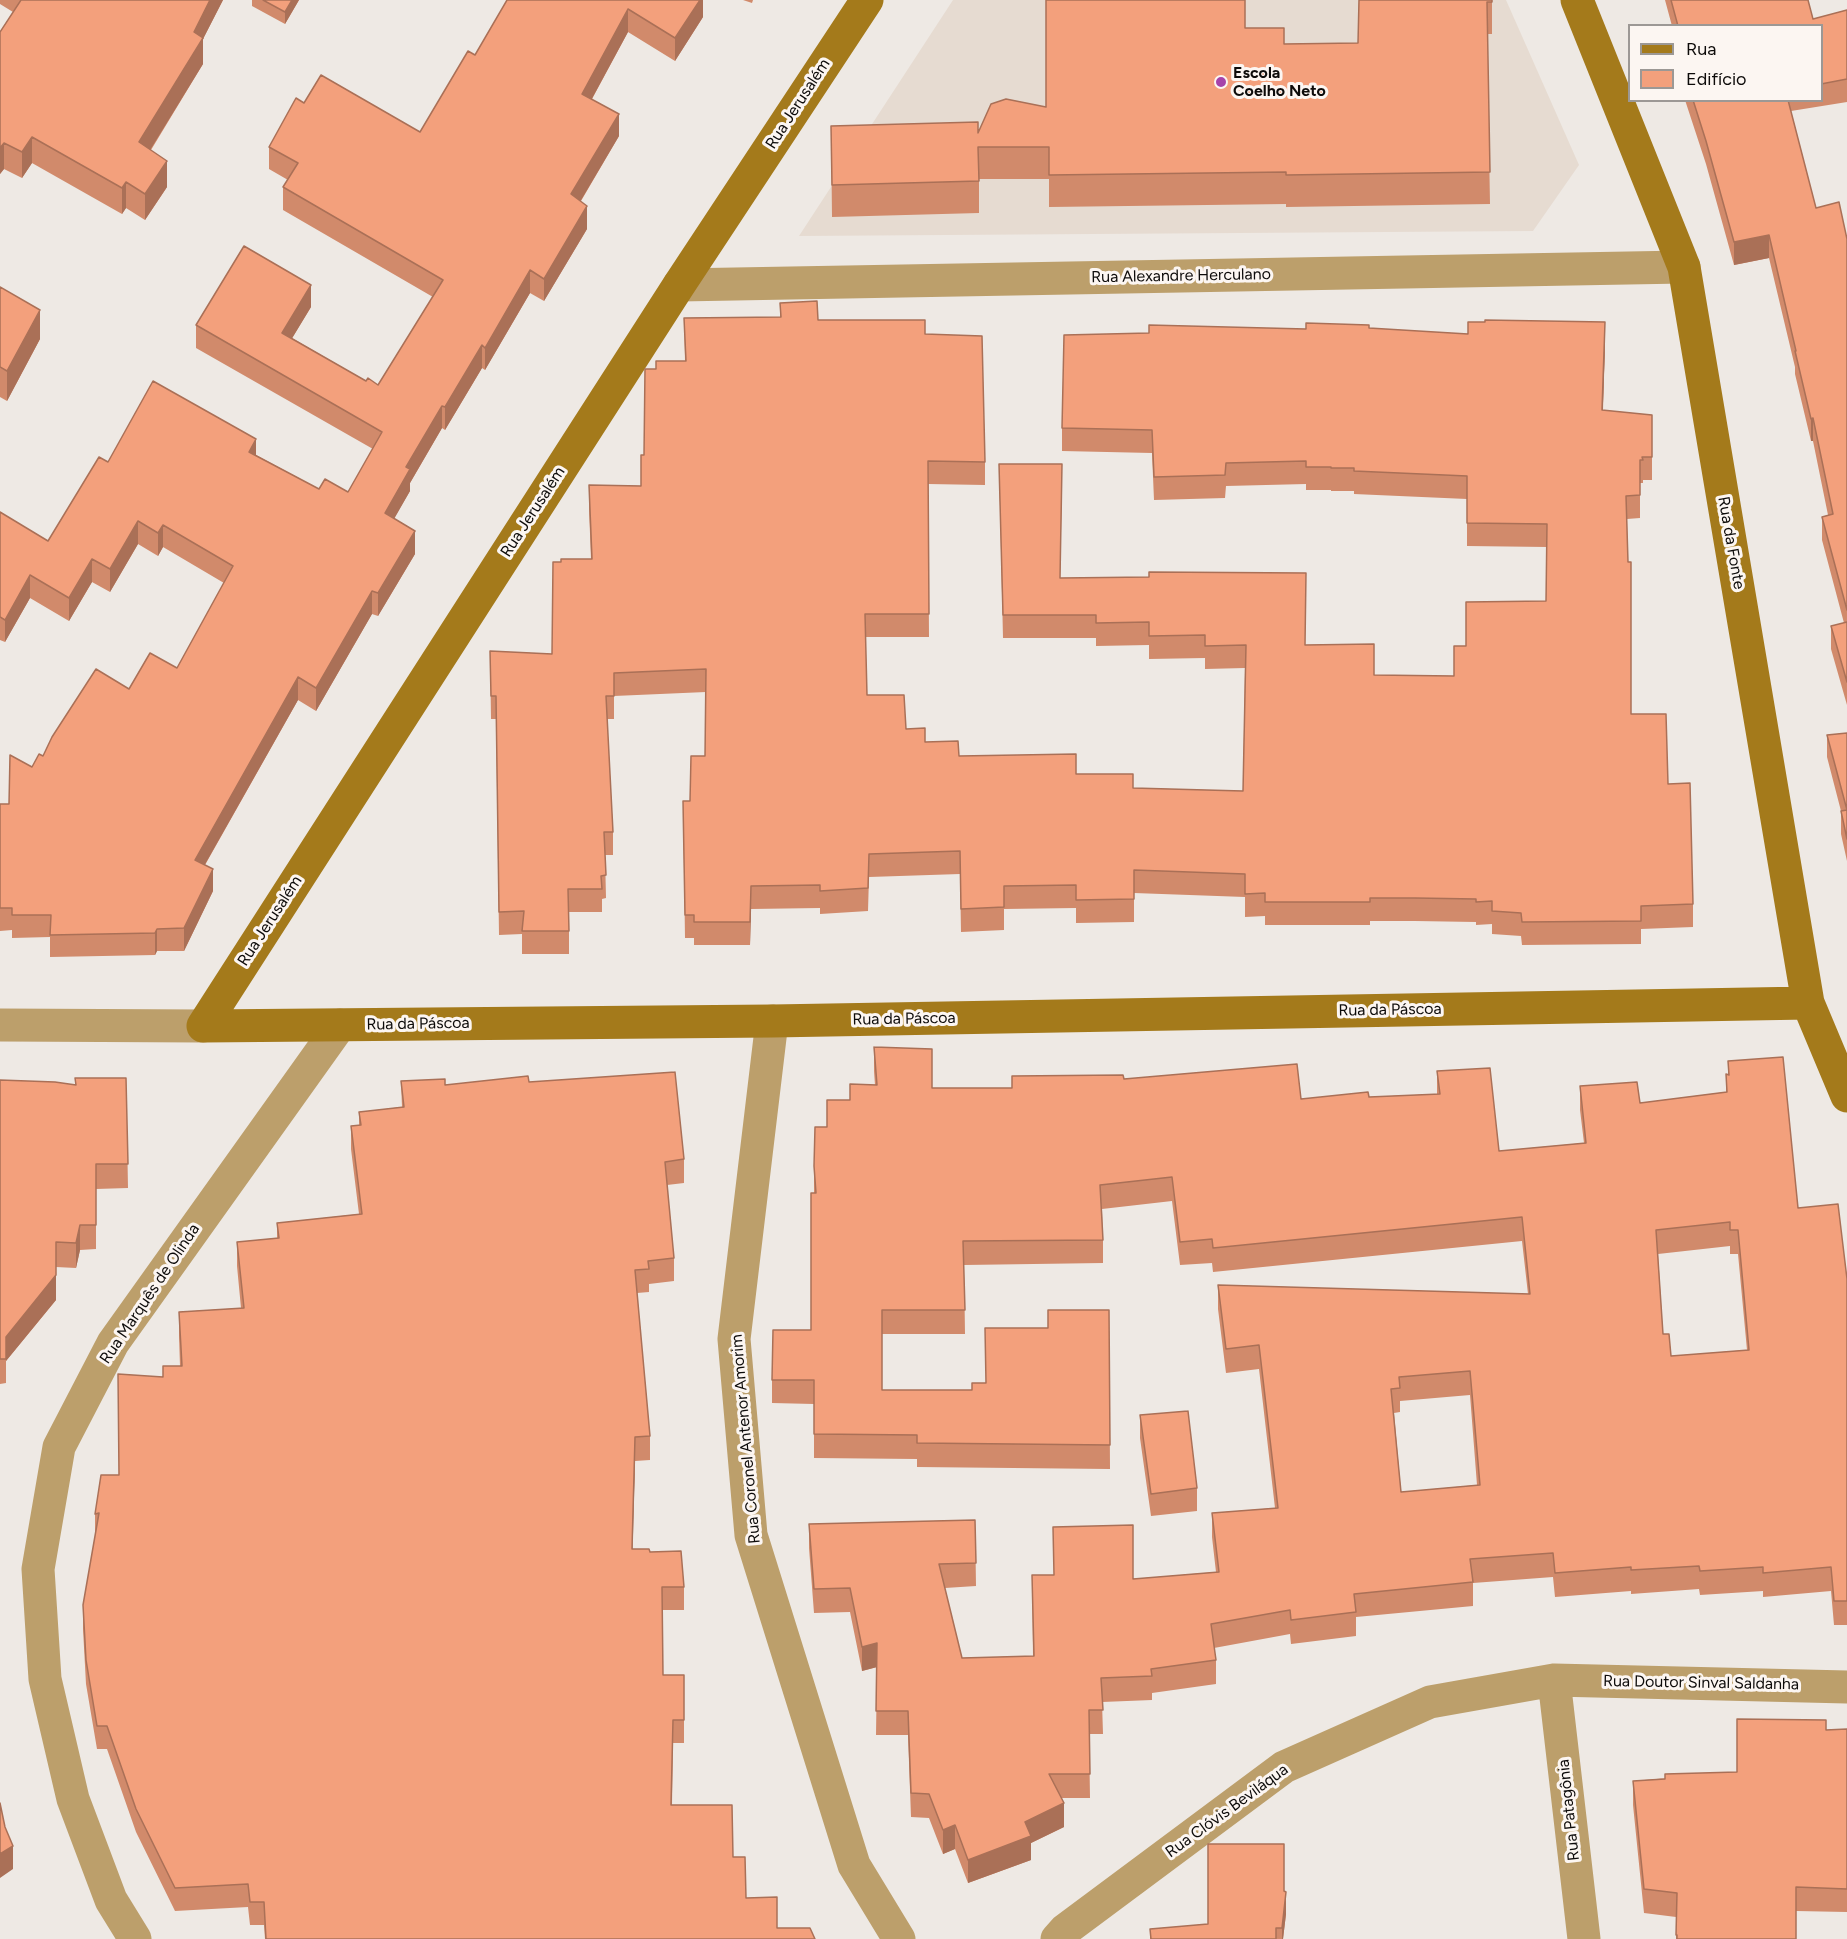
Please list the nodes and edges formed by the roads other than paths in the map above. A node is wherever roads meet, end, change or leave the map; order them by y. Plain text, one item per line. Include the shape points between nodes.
1 (867, 0) edge
2 (1577, 0) edge
3 (1684, 267) junction
4 (679, 285) junction
5 (1808, 1003) junction
6 (772, 1021) junction
7 (0, 1025) edge
8 (340, 1025) junction
9 (203, 1026) junction
10 (1847, 1096) edge
11 (1554, 1680) junction
12 (1847, 1687) edge
13 (135, 1939) edge
14 (899, 1939) edge
15 (1057, 1939) edge
16 (1584, 1939) edge

1 - 4 street, Rua Jerusalém
2 - 3 street, Rua da Fonte
3 - 4 street, Rua Alexandre Herculano
3 - 5 street, Rua da Fonte
4 - 9 street, Rua Jerusalém
5 - 6 street, Rua da Páscoa
5 - 10 street, Rua da Fonte
6 - 8 street, Rua da Páscoa
6 - 14 street, Rua Coronel Antenor Amorim via 734,1339 751,1535 854,1865
7 - 9 street, Rua da Páscoa
8 - 9 street, Rua da Páscoa
8 - 13 street, Rua Marquês de Olinda via 113,1343 59,1447 38,1569 45,1679 73,1799 111,1900
11 - 12 street, Rua Doutor Sinval Saldanha
11 - 15 street, Rua Clóvis Beviláqua via 1430,1702 1284,1767
11 - 16 street, Rua Patagônia

